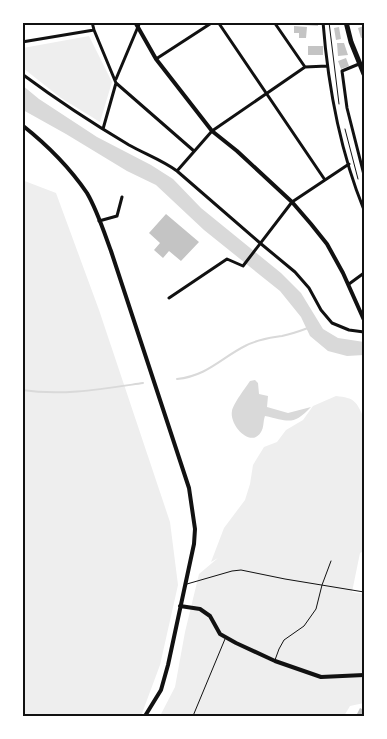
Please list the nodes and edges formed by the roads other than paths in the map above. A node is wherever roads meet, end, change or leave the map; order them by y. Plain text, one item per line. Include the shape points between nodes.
1 (92, 22) edge
2 (135, 22) edge
3 (140, 22) edge
4 (213, 22) edge
5 (218, 22) edge
6 (274, 22) edge
7 (323, 22) edge
8 (346, 22) edge
9 (138, 28) junction
10 (94, 30) junction
11 (22, 42) edge
12 (156, 59) junction
13 (360, 64) junction
14 (327, 66) junction
15 (305, 67) junction
16 (22, 74) edge
17 (364, 74) edge
18 (116, 81) junction
19 (267, 93) junction
20 (22, 125) edge
21 (103, 129) junction
22 (212, 131) junction
23 (194, 151) junction
24 (349, 164) junction
25 (177, 171) junction
26 (364, 175) edge
27 (325, 180) junction
28 (122, 196) dead end
29 (292, 202) junction
30 (364, 210) edge
31 (99, 221) junction
32 (260, 243) junction
33 (364, 273) edge
34 (349, 284) junction
35 (168, 298) dead end
36 (364, 320) edge
37 (364, 332) edge
38 (331, 561) dead end
39 (184, 585) junction
40 (322, 585) junction
41 (364, 592) edge
42 (180, 606) junction
43 (226, 638) junction
44 (274, 660) junction
45 (364, 675) edge
46 (146, 716) edge
47 (194, 716) edge

1 - 10 street
2 - 9 street
3 - 9 street
4 - 12 street
5 - 19 street
6 - 15 street
7 - 14 street
8 - 13 main road
9 - 12 street
9 - 18 street
10 - 11 street
10 - 18 street
12 - 22 street
13 - 17 main road
13 - 26 street via 342,72 347,108
14 - 15 street
14 - 24 street
15 - 19 street
16 - 21 street
18 - 21 street
18 - 23 street
19 - 22 street
19 - 27 street
20 - 31 street via 71,174 87,194
21 - 25 street
22 - 23 street
22 - 29 street
23 - 25 street
24 - 27 street
24 - 30 street
25 - 32 street
27 - 29 street
28 - 31 street via 117,216
29 - 32 street
29 - 34 street via 327,244
31 - 39 street via 188,488 195,529
32 - 35 street via 243,266 227,259
32 - 37 street via 295,272 332,324
33 - 34 street
34 - 36 street
38 - 40 lane
39 - 40 lane via 241,570
39 - 42 street
40 - 41 lane
40 - 44 lane via 316,609 304,626 284,640
42 - 43 street via 200,609 210,616
42 - 46 street via 161,690
43 - 44 street
43 - 47 lane
44 - 45 street via 321,677

